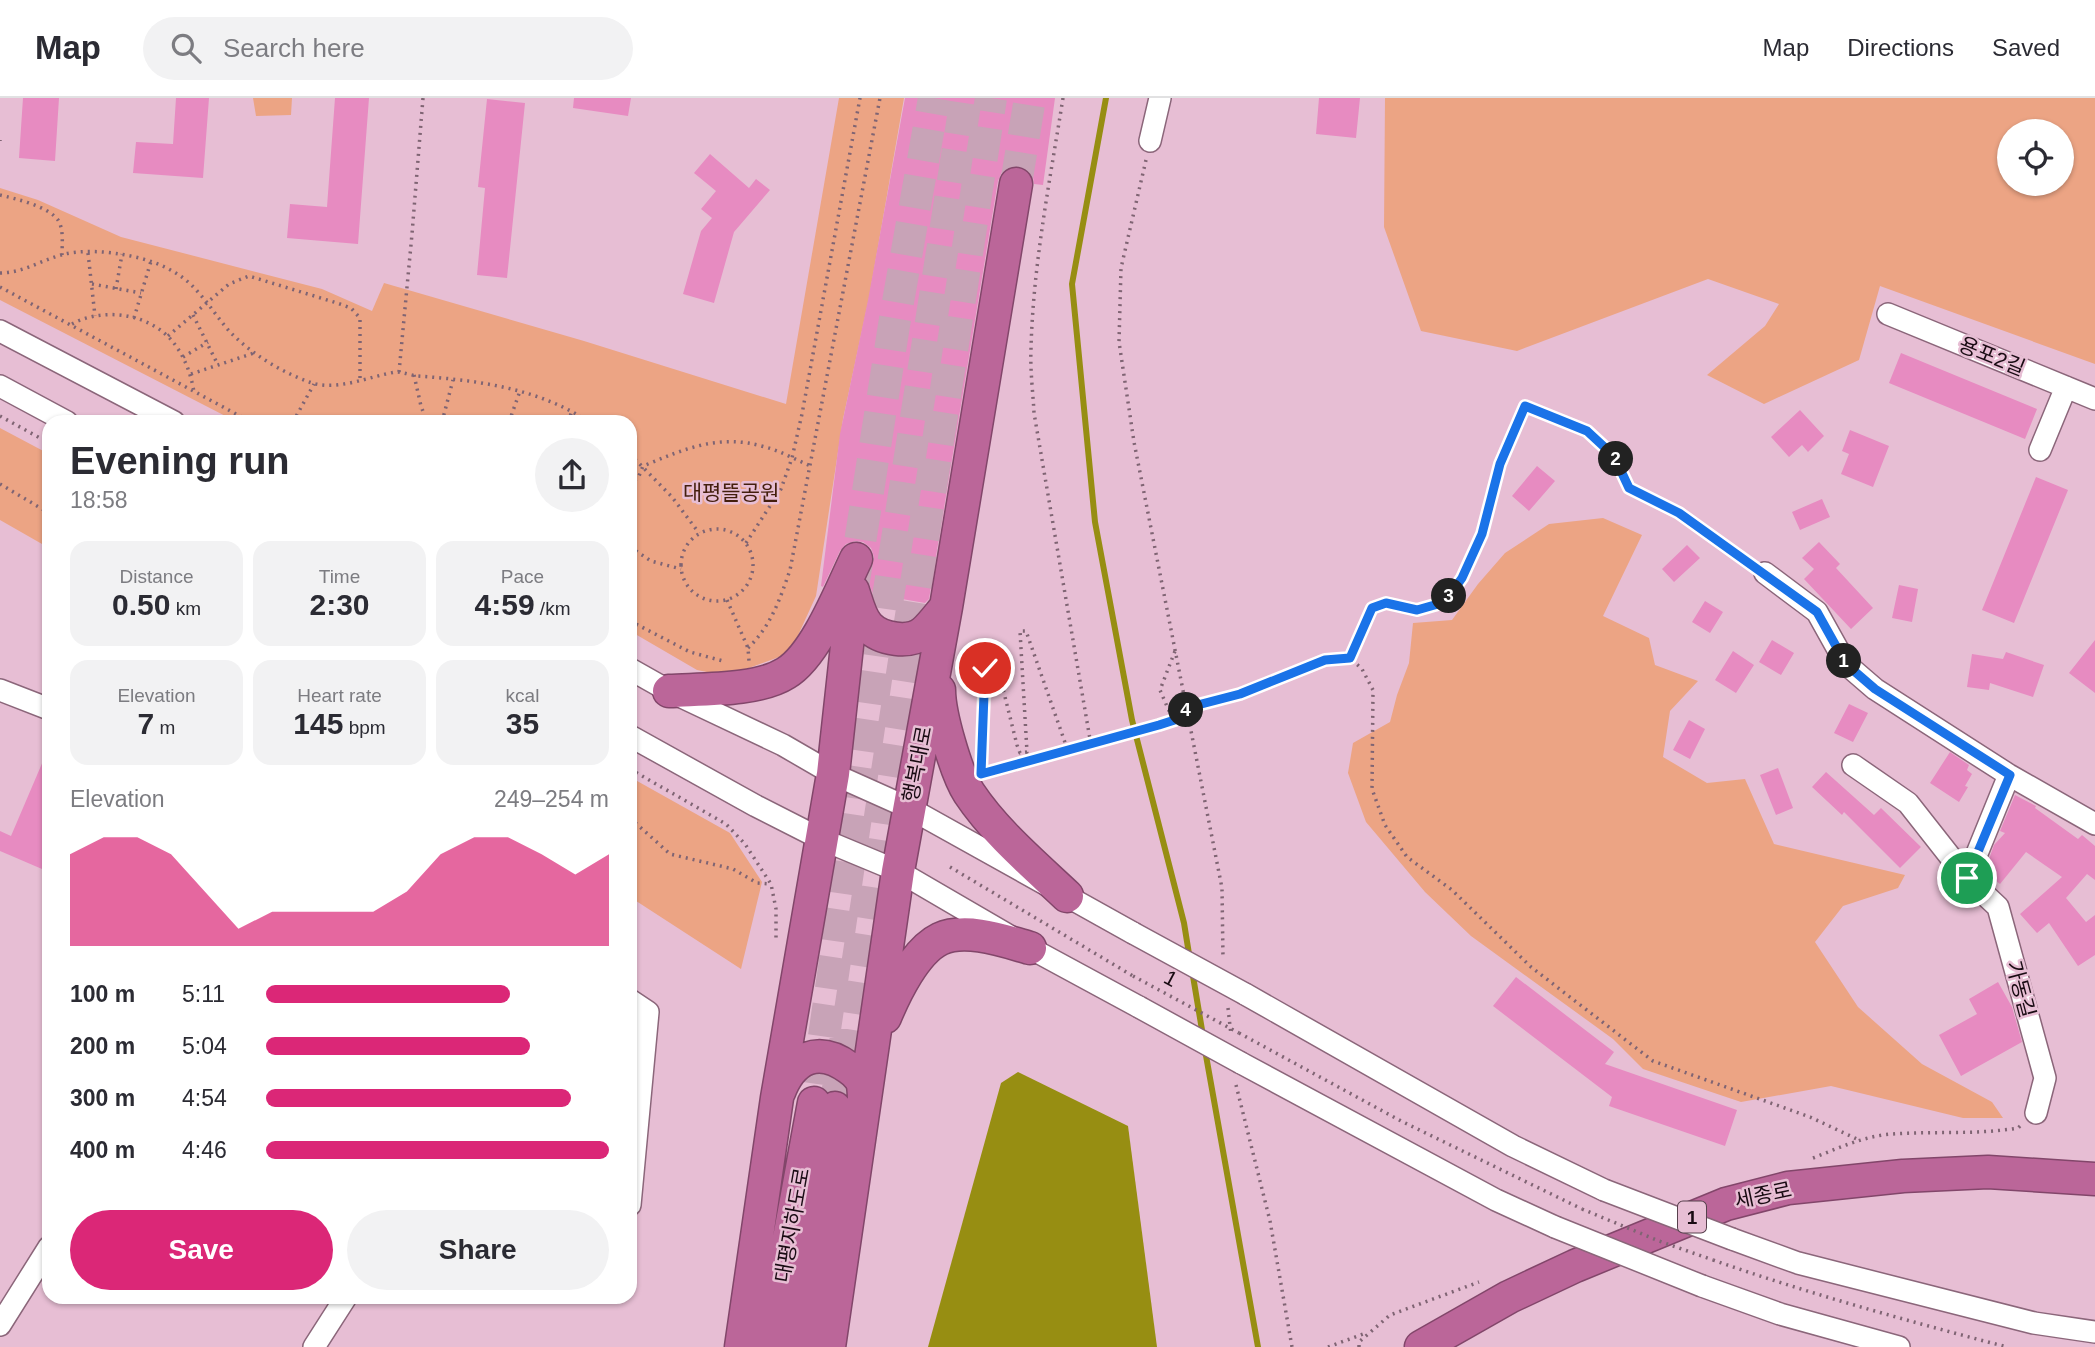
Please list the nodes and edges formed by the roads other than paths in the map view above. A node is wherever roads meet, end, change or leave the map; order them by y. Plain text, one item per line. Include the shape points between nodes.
1 (1160, 98) edge
2 (1150, 141) road end
3 (1016, 184) tunnel mouth
4 (1888, 314) dead end
5 (0, 331) edge
6 (0, 386) edge
7 (2066, 387) junction
8 (2095, 399) edge
9 (54, 415) edge
10 (161, 415) edge
11 (2040, 450) dead end
12 (856, 559) tunnel mouth
13 (1765, 573) road end
14 (946, 607) junction
15 (937, 659) junction
16 (637, 673) edge
17 (0, 690) edge
18 (669, 691) junction
19 (42, 706) edge
20 (637, 740) edge
21 (1853, 765) dead end
22 (833, 774) junction
23 (2010, 775) junction
24 (909, 808) junction
25 (2095, 824) edge
26 (821, 839) junction
27 (898, 871) junction
28 (1967, 878) junction
29 (1067, 896) junction
30 (1030, 948) junction
31 (637, 1005) edge
32 (868, 1068) junction
33 (777, 1098) junction
34 (838, 1105) junction
35 (2036, 1113) dead end
36 (637, 1130) edge
37 (2095, 1164) edge
38 (1988, 1172) junction
39 (2095, 1179) edge
40 (42, 1258) edge
41 (342, 1304) edge
42 (0, 1325) edge
43 (2095, 1332) edge
44 (314, 1347) edge
45 (741, 1347) edge
46 (769, 1347) edge
47 (800, 1347) edge
48 (829, 1347) edge
49 (1421, 1347) edge
50 (1899, 1347) edge

1 - 2 street
3 - 14 highway, 행복대로
4 - 7 street, 용포2길
5 - 10 street
6 - 9 street
7 - 8 street, 용포2길
7 - 11 street
12 - 18 highway via 829,616 800,661 786,673 731,688
13 - 23 street via 1817,612 1846,664 1875,689
14 - 15 highway, 행복대로
14 - 22 highway via 923,634 885,637 869,627 853,591
15 - 24 highway, 행복대로
15 - 29 highway via 939,705 968,792 1013,845
16 - 18 street
17 - 19 street
18 - 22 street
20 - 26 street
21 - 28 street, 가동길 via 1908,803
22 - 24 street
22 - 26 highway
23 - 25 street
23 - 28 street
24 - 27 highway, 행복대로
24 - 29 street
26 - 27 street
26 - 33 highway
27 - 30 street
27 - 32 highway, 행복대로
28 - 35 street, 가동길 via 1998,907 2045,1078
29 - 43 street, bridge via 1236,997 1604,1190 1798,1263 2034,1323
30 - 32 highway via 990,936 940,939 916,960 895,992
30 - 50 street, bridge via 1139,1007 1238,1071 1496,1200 1702,1286 1780,1314
31 - 36 street via 648,1012
32 - 34 highway, 행복대로
33 - 34 highway via 786,1073 798,1063 826,1057 841,1062 863,1083
33 - 45 highway
34 - 46 highway, 대평지하도로
34 - 47 highway, 대평지하도로
34 - 48 highway, 행복대로
37 - 38 highway via 2045,1163
38 - 39 highway, 세종로 / 1
38 - 49 highway, 세종로 / 1 via 1788,1188 1726,1204 1509,1297
40 - 42 street
41 - 44 street

